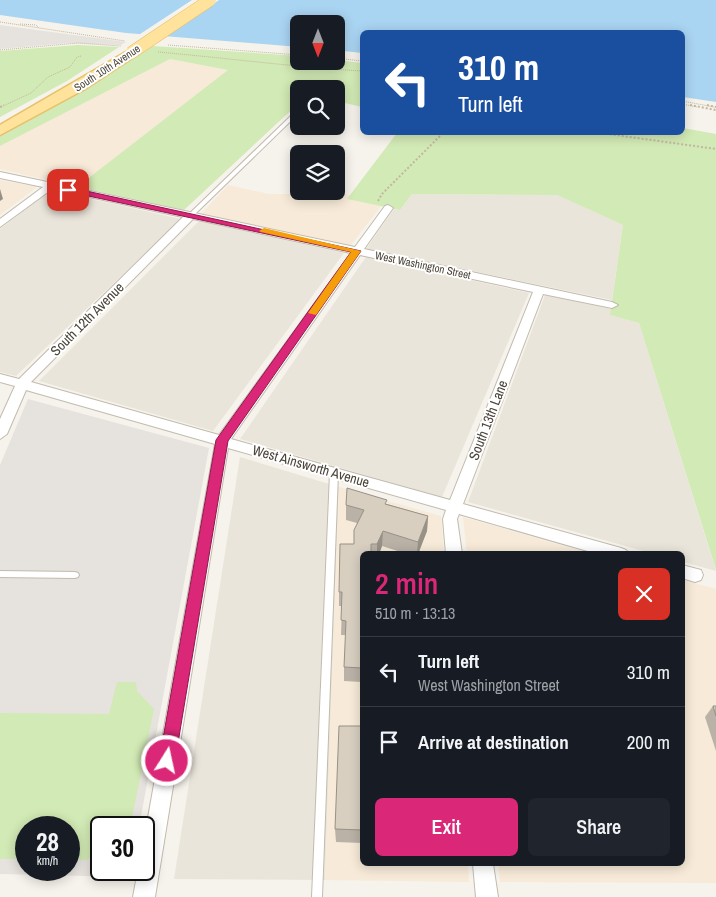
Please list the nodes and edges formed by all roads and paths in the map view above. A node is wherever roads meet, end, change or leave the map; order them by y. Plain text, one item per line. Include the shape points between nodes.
1 (200, 0) edge
2 (210, 0) edge
3 (16, 25) dead end
4 (39, 28) dead end
5 (0, 50) edge
6 (126, 50) junction
7 (158, 52) dead end
8 (81, 56) dead end
9 (345, 59) edge
10 (360, 61) edge
11 (360, 71) edge
12 (685, 103) edge
13 (0, 107) edge
14 (716, 108) edge
15 (290, 119) edge
16 (0, 122) edge
17 (0, 131) edge
18 (441, 135) edge
19 (614, 135) edge
20 (716, 150) edge
21 (0, 176) edge
22 (50, 186) junction
23 (388, 208) joint
24 (191, 215) junction
25 (0, 224) edge
26 (357, 251) junction
27 (538, 290) junction
28 (612, 305) dead end
29 (0, 378) edge
30 (22, 384) junction
31 (0, 434) edge
32 (222, 440) junction
33 (334, 473) junction
34 (454, 507) junction
35 (454, 551) edge
36 (610, 551) edge
37 (0, 574) edge
38 (75, 575) dead end
39 (483, 866) edge
40 (144, 897) edge
41 (317, 897) edge
42 (487, 897) edge

1 - 6 main road, South 10th Avenue
2 - 6 main road, South 10th Avenue, bridge
3 - 4 path via 32,24
5 - 6 path via 78,43
6 - 16 main road, South 10th Avenue
6 - 17 main road, South 10th Avenue via 80,86
7 - 11 path
8 - 13 path via 76,57 70,67 48,77 31,93
9 - 10 path
12 - 14 path
15 - 24 lane
18 - 23 path via 382,194 377,204
19 - 20 path
21 - 22 street, West Washington Street
22 - 24 street, West Washington Street
22 - 25 street
23 - 26 street
24 - 26 street, West Washington Street
24 - 30 street, South 12th Avenue
26 - 27 street, West Washington Street
26 - 32 street
27 - 28 street, West Washington Street
27 - 34 street, South 13th Lane
29 - 30 street, West Ainsworth Avenue
30 - 31 street, South 12th Avenue
30 - 32 street, West Ainsworth Avenue
32 - 33 street, West Ainsworth Avenue
32 - 40 street
33 - 34 street, West Ainsworth Avenue
33 - 41 lane
34 - 35 street, South 13th Lane via 450,519
34 - 36 street, West Ainsworth Avenue
37 - 38 lane
39 - 42 street

